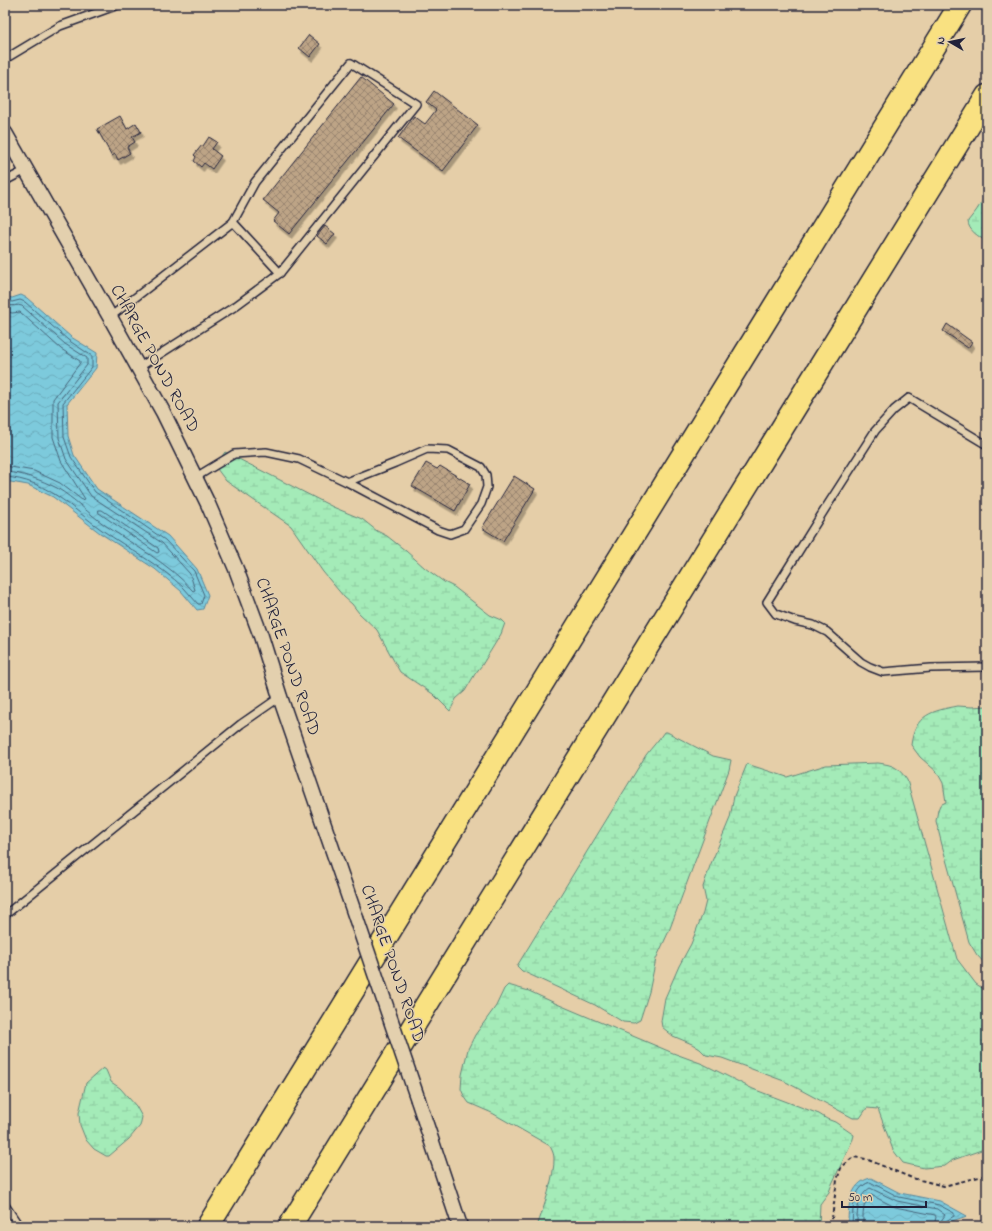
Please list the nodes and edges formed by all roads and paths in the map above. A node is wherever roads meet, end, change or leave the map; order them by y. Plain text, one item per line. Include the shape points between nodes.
1 (118, 5) edge
2 (960, 5) edge
3 (5, 59) edge
4 (987, 96) edge
5 (5, 133) edge
6 (26, 170) junction
7 (5, 182) edge
8 (233, 222) junction
9 (280, 273) junction
10 (110, 317) junction
11 (138, 368) junction
12 (987, 445) edge
13 (196, 477) junction
14 (347, 482) junction
15 (987, 667) edge
16 (280, 697) junction
17 (5, 915) edge
18 (987, 1175) edge
19 (5, 1205) edge
20 (20, 1226) edge
21 (208, 1226) edge
22 (290, 1226) edge
23 (460, 1226) edge
24 (831, 1226) edge

1 - 3 lane via 60,26
2 - 21 highway
4 - 22 highway
5 - 6 street, CHARGE POND ROAD
6 - 7 lane
6 - 10 street, CHARGE POND ROAD
8 - 9 lane
8 - 9 lane via 255,182 351,63 416,104
8 - 10 lane
9 - 11 lane via 234,307
10 - 11 street, CHARGE POND ROAD
11 - 13 street, CHARGE POND ROAD
12 - 15 lane via 909,398 875,431 767,602 776,614 827,632 861,662 883,672
13 - 14 lane via 234,454 266,452 299,459
13 - 16 street, CHARGE POND ROAD via 251,609
14 - 14 lane via 427,449 448,450 481,467 486,476 487,487 481,504 464,529 450,534
16 - 17 lane via 241,724
16 - 23 street, CHARGE POND ROAD, bridge
18 - 24 path via 944,1186 912,1178 866,1159 853,1157 841,1168 837,1180
19 - 20 lane

